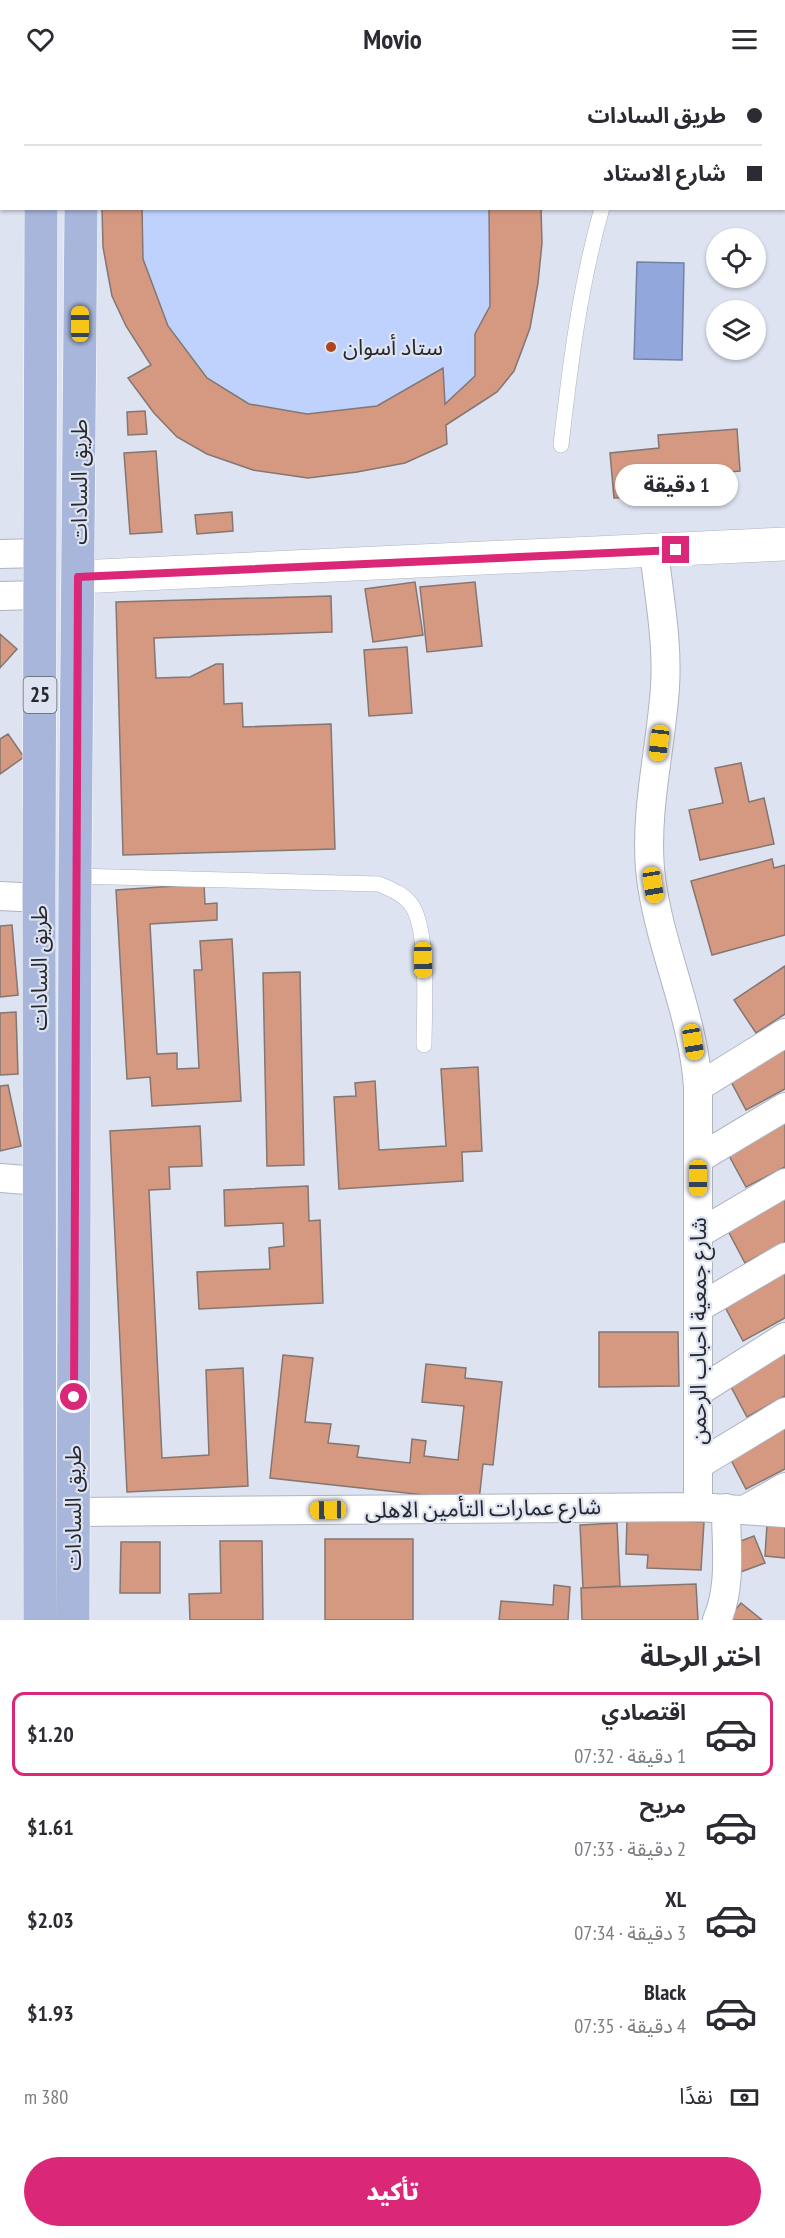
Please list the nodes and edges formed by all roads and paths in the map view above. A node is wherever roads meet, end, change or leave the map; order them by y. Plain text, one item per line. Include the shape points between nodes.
1 (41, 210) edge
2 (81, 210) edge
3 (602, 210) edge
4 (561, 445) dead end
5 (785, 544) edge
6 (654, 551) junction
7 (40, 553) junction
8 (0, 554) edge
9 (78, 577) junction
10 (40, 595) junction
11 (0, 596) edge
12 (75, 876) junction
13 (0, 896) edge
14 (39, 898) junction
15 (785, 1034) edge
16 (424, 1045) dead end
17 (698, 1087) junction
18 (785, 1107) edge
19 (698, 1159) junction
20 (0, 1178) edge
21 (39, 1181) junction
22 (785, 1183) edge
23 (698, 1234) junction
24 (785, 1257) edge
25 (698, 1308) junction
26 (785, 1337) edge
27 (698, 1392) junction
28 (785, 1412) edge
29 (698, 1465) junction
30 (785, 1487) edge
31 (698, 1506) junction
32 (736, 1508) junction
33 (73, 1512) junction
34 (785, 1513) edge
35 (40, 1620) edge
36 (73, 1620) edge
37 (717, 1620) edge

1 - 7 main road, طريق السادات / 25
2 - 9 main road, طريق السادات / 25
3 - 4 lane via 573,346
5 - 6 street
6 - 9 street
6 - 17 street, شارع جمعية احباب الرحمن via 665,669 649,815 651,871 693,1042
7 - 8 street
7 - 10 main road, طريق السادات / 25
9 - 12 main road, طريق السادات / 25
10 - 11 street
10 - 14 main road, طريق السادات / 25
12 - 16 lane via 379,884 396,891 410,903 419,920
12 - 33 main road, طريق السادات / 25
13 - 14 street
14 - 21 main road, طريق السادات / 25
15 - 17 street
17 - 19 street, شارع جمعية احباب الرحمن
18 - 19 street
19 - 23 street, شارع جمعية احباب الرحمن
20 - 21 street
21 - 35 main road, طريق السادات / 25
22 - 23 street
23 - 25 street, شارع جمعية احباب الرحمن
24 - 25 street
25 - 27 street, شارع جمعية احباب الرحمن
26 - 27 street
27 - 29 street, شارع جمعية احباب الرحمن
28 - 29 street
29 - 31 street, شارع جمعية احباب الرحمن
30 - 32 street
31 - 32 street, شارع عمارات التأمين الاهلى
31 - 33 street, شارع عمارات التأمين الاهلى
32 - 34 street, شارع عمارات التأمين الاهلى
32 - 37 street via 724,1605
33 - 36 main road, طريق السادات / 25

